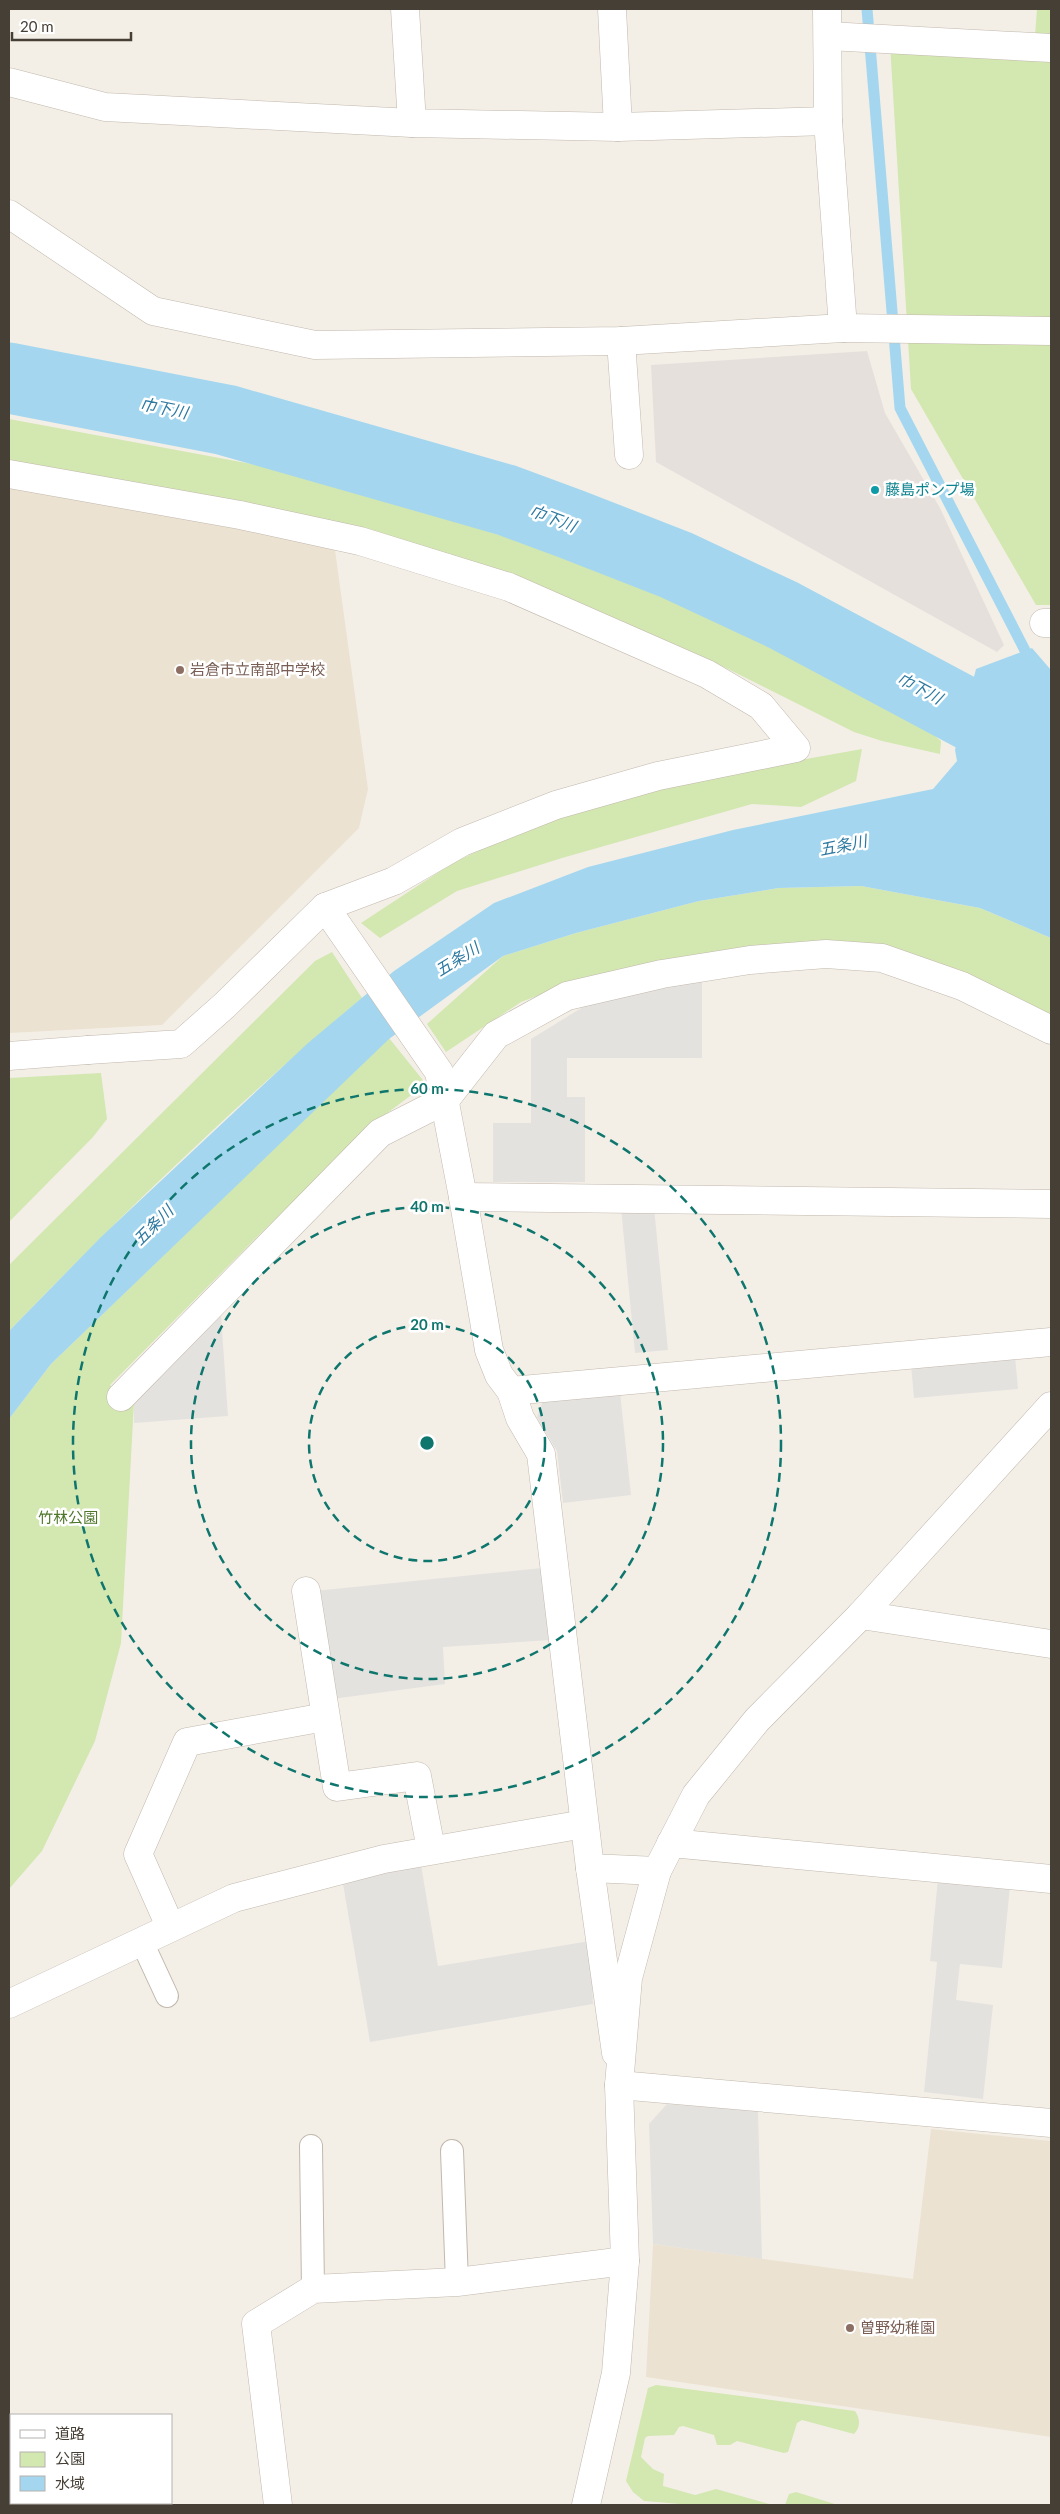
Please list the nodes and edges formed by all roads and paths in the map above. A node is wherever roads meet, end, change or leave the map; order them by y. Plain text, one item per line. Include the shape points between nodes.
1 (404, 9) edge
2 (612, 9) edge
3 (827, 9) edge
4 (838, 37) junction
5 (1051, 48) edge
6 (9, 82) edge
7 (828, 121) junction
8 (412, 124) junction
9 (618, 127) junction
10 (9, 214) edge
11 (843, 328) junction
12 (1051, 331) edge
13 (621, 341) junction
14 (629, 455) dead end
15 (9, 474) edge
16 (325, 907) junction
17 (1051, 1030) edge
18 (9, 1056) edge
19 (445, 1100) junction
20 (464, 1197) junction
21 (1051, 1204) edge
22 (1051, 1342) edge
23 (511, 1391) junction
24 (121, 1397) dead end
25 (1051, 1406) edge
26 (306, 1591) dead end
27 (861, 1614) junction
28 (1051, 1644) edge
29 (325, 1717) junction
30 (584, 1824) junction
31 (671, 1843) junction
32 (431, 1849) junction
33 (590, 1868) junction
34 (657, 1871) junction
35 (1051, 1879) edge
36 (170, 1926) junction
37 (141, 1940) junction
38 (167, 1996) dead end
39 (9, 2004) edge
40 (620, 2081) junction
41 (1051, 2123) edge
42 (310, 2146) dead end
43 (452, 2151) dead end
44 (625, 2261) junction
45 (457, 2282) junction
46 (312, 2289) junction
47 (278, 2505) edge
48 (586, 2505) edge

1 - 8 street
2 - 9 street
3 - 4 street
4 - 5 street
4 - 7 street
6 - 8 street via 105,107
7 - 9 street
7 - 11 street
8 - 9 street
10 - 13 street via 153,311 315,345
11 - 12 street
11 - 13 street
13 - 14 street
15 - 16 street via 240,515 360,541 510,587 707,674 761,706 796,748 658,776 556,805 462,842 394,881
16 - 18 street via 225,1005 180,1044
16 - 19 street via 439,1072
17 - 19 street via 962,986 882,958 826,954 750,960 662,974 567,996 496,1035
19 - 20 street
19 - 24 street via 380,1132
20 - 21 street
20 - 23 street via 489,1350 499,1375
22 - 23 street
23 - 30 street via 520,1418 541,1454
25 - 27 street
26 - 29 street
27 - 28 street
27 - 31 street via 757,1720 696,1795
29 - 32 street via 337,1787 417,1776
29 - 36 street via 188,1742 138,1854
30 - 32 street
30 - 33 street
31 - 34 street
31 - 35 street
32 - 36 street via 234,1898
33 - 34 street
33 - 40 street
34 - 40 street via 628,1978
36 - 37 street
37 - 38 lane
37 - 39 street
40 - 41 street
40 - 44 street
42 - 46 lane
43 - 45 lane
44 - 45 street
44 - 48 street via 616,2373
45 - 46 street
46 - 47 street via 256,2324

